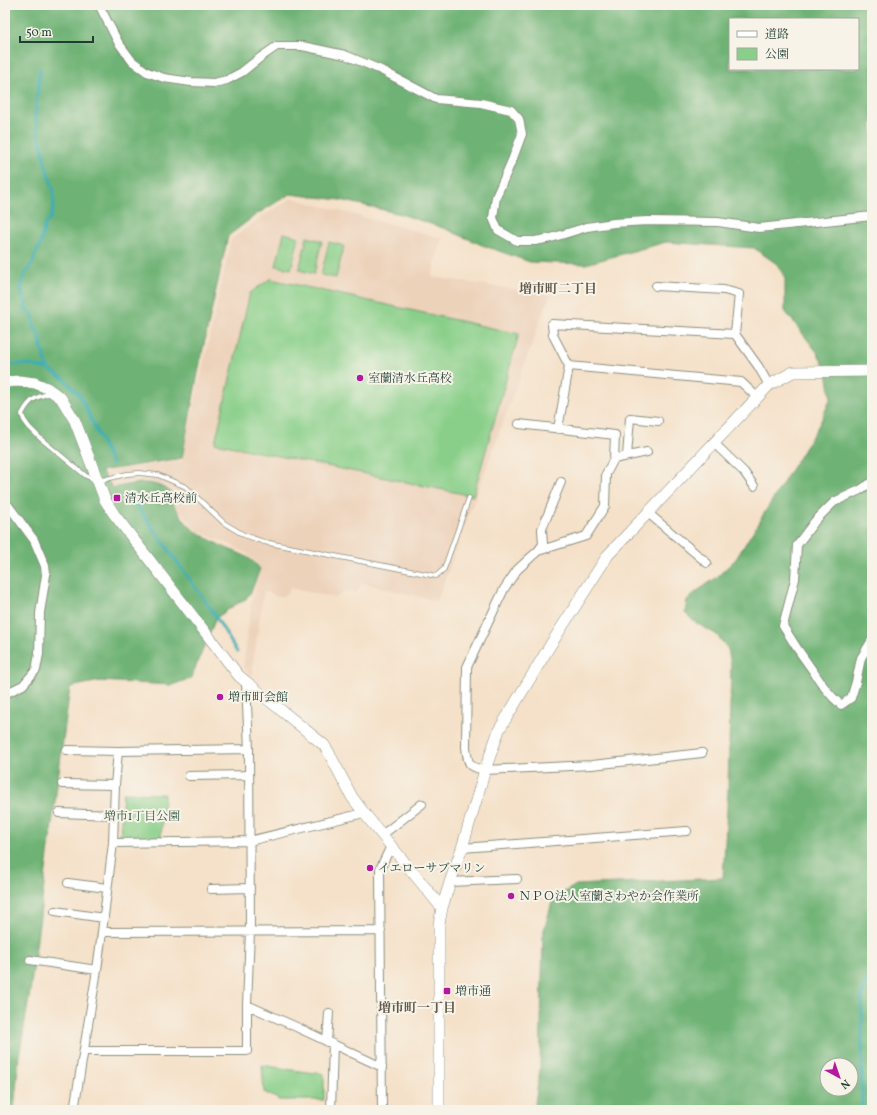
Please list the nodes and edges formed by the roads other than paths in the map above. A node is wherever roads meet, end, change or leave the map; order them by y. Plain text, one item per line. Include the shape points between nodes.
1 (99, 5) edge
2 (872, 216) edge
3 (656, 286) dead end
4 (735, 334) junction
5 (569, 366) junction
6 (872, 371) edge
7 (5, 382) edge
8 (769, 385) junction
9 (54, 393) junction
10 (758, 396) junction
11 (658, 421) dead end
12 (519, 424) dead end
13 (558, 429) junction
14 (714, 443) junction
15 (647, 452) dead end
16 (627, 456) junction
17 (614, 459) junction
18 (98, 482) junction
19 (561, 482) dead end
20 (872, 482) edge
21 (754, 486) dead end
22 (469, 498) dead end
23 (5, 501) edge
24 (648, 513) junction
25 (538, 551) junction
26 (707, 564) dead end
27 (872, 640) edge
28 (246, 682) junction
29 (5, 694) edge
30 (249, 749) junction
31 (66, 750) dead end
32 (118, 751) junction
33 (702, 753) dead end
34 (485, 770) junction
35 (249, 775) junction
36 (188, 776) dead end
37 (62, 784) dead end
38 (115, 785) junction
39 (422, 804) dead end
40 (59, 813) dead end
41 (364, 813) junction
42 (114, 815) junction
43 (687, 831) dead end
44 (382, 835) junction
45 (249, 841) junction
46 (113, 843) junction
47 (391, 846) junction
48 (462, 848) junction
49 (517, 879) dead end
50 (68, 882) dead end
51 (450, 882) junction
52 (107, 888) junction
53 (250, 888) junction
54 (211, 889) dead end
55 (442, 908) junction
56 (55, 911) dead end
57 (104, 918) junction
58 (250, 931) junction
59 (381, 931) junction
60 (102, 932) junction
61 (30, 960) dead end
62 (97, 970) junction
63 (247, 1006) junction
64 (328, 1013) dead end
65 (330, 1043) junction
66 (84, 1051) junction
67 (382, 1067) junction
68 (74, 1110) edge
69 (331, 1110) edge
70 (382, 1110) edge
71 (439, 1110) edge

1 - 2 street via 118,42 132,60 146,72 164,78 214,83 227,80 277,46 302,46 345,55 381,70 436,99 481,103 511,110 519,119 522,134 496,197 493,218 498,230 517,240 535,241 587,228 640,222 718,222 759,228
3 - 4 street via 724,290 739,294
4 - 5 street via 552,324 553,335
4 - 8 street
5 - 10 street via 741,382
5 - 13 street
6 - 8 street via 793,372
7 - 9 street via 35,383
8 - 10 street
9 - 18 street via 61,398 75,421
9 - 18 lane via 33,398 22,414 24,420 41,439 86,476
10 - 14 street
11 - 16 street via 630,418
12 - 13 street
13 - 17 street via 615,435
14 - 21 street via 744,472
14 - 24 street
15 - 16 street
16 - 17 street
17 - 25 street via 606,474 605,506 586,536
18 - 22 lane via 127,474 158,475 186,487 224,523 244,535 264,542 436,576 444,569
18 - 28 street via 114,514
19 - 25 street via 542,529 543,544
20 - 27 street via 834,502 815,521 797,545 795,579 783,626 825,689 841,705 851,698 861,658
23 - 29 street via 34,540 46,575 40,612 36,670 23,685
24 - 26 street
24 - 34 street via 608,555 551,644 499,730
25 - 34 street via 517,570 504,589 467,667 468,760 474,768
28 - 30 street
28 - 41 street via 324,745 352,797
30 - 32 street
30 - 35 street
31 - 32 street
32 - 38 street
33 - 34 street via 592,765
34 - 48 street
35 - 36 street
35 - 45 street
37 - 38 street
38 - 42 street
39 - 44 street
40 - 42 street
41 - 44 street
41 - 45 street
42 - 46 street
43 - 48 street
44 - 47 street
45 - 46 street
45 - 53 street
46 - 52 street
47 - 55 street
47 - 59 street via 380,869
48 - 51 street
49 - 51 street
50 - 52 street
51 - 55 street
52 - 57 street
53 - 54 street
53 - 58 street
55 - 71 street via 439,924
56 - 57 street
57 - 60 street
58 - 59 street
58 - 60 street
58 - 63 street
59 - 67 street
60 - 62 street
61 - 62 street
62 - 66 street
63 - 65 street
63 - 66 street via 247,1051
64 - 65 street
65 - 67 street
65 - 69 street
66 - 68 street
67 - 70 street

